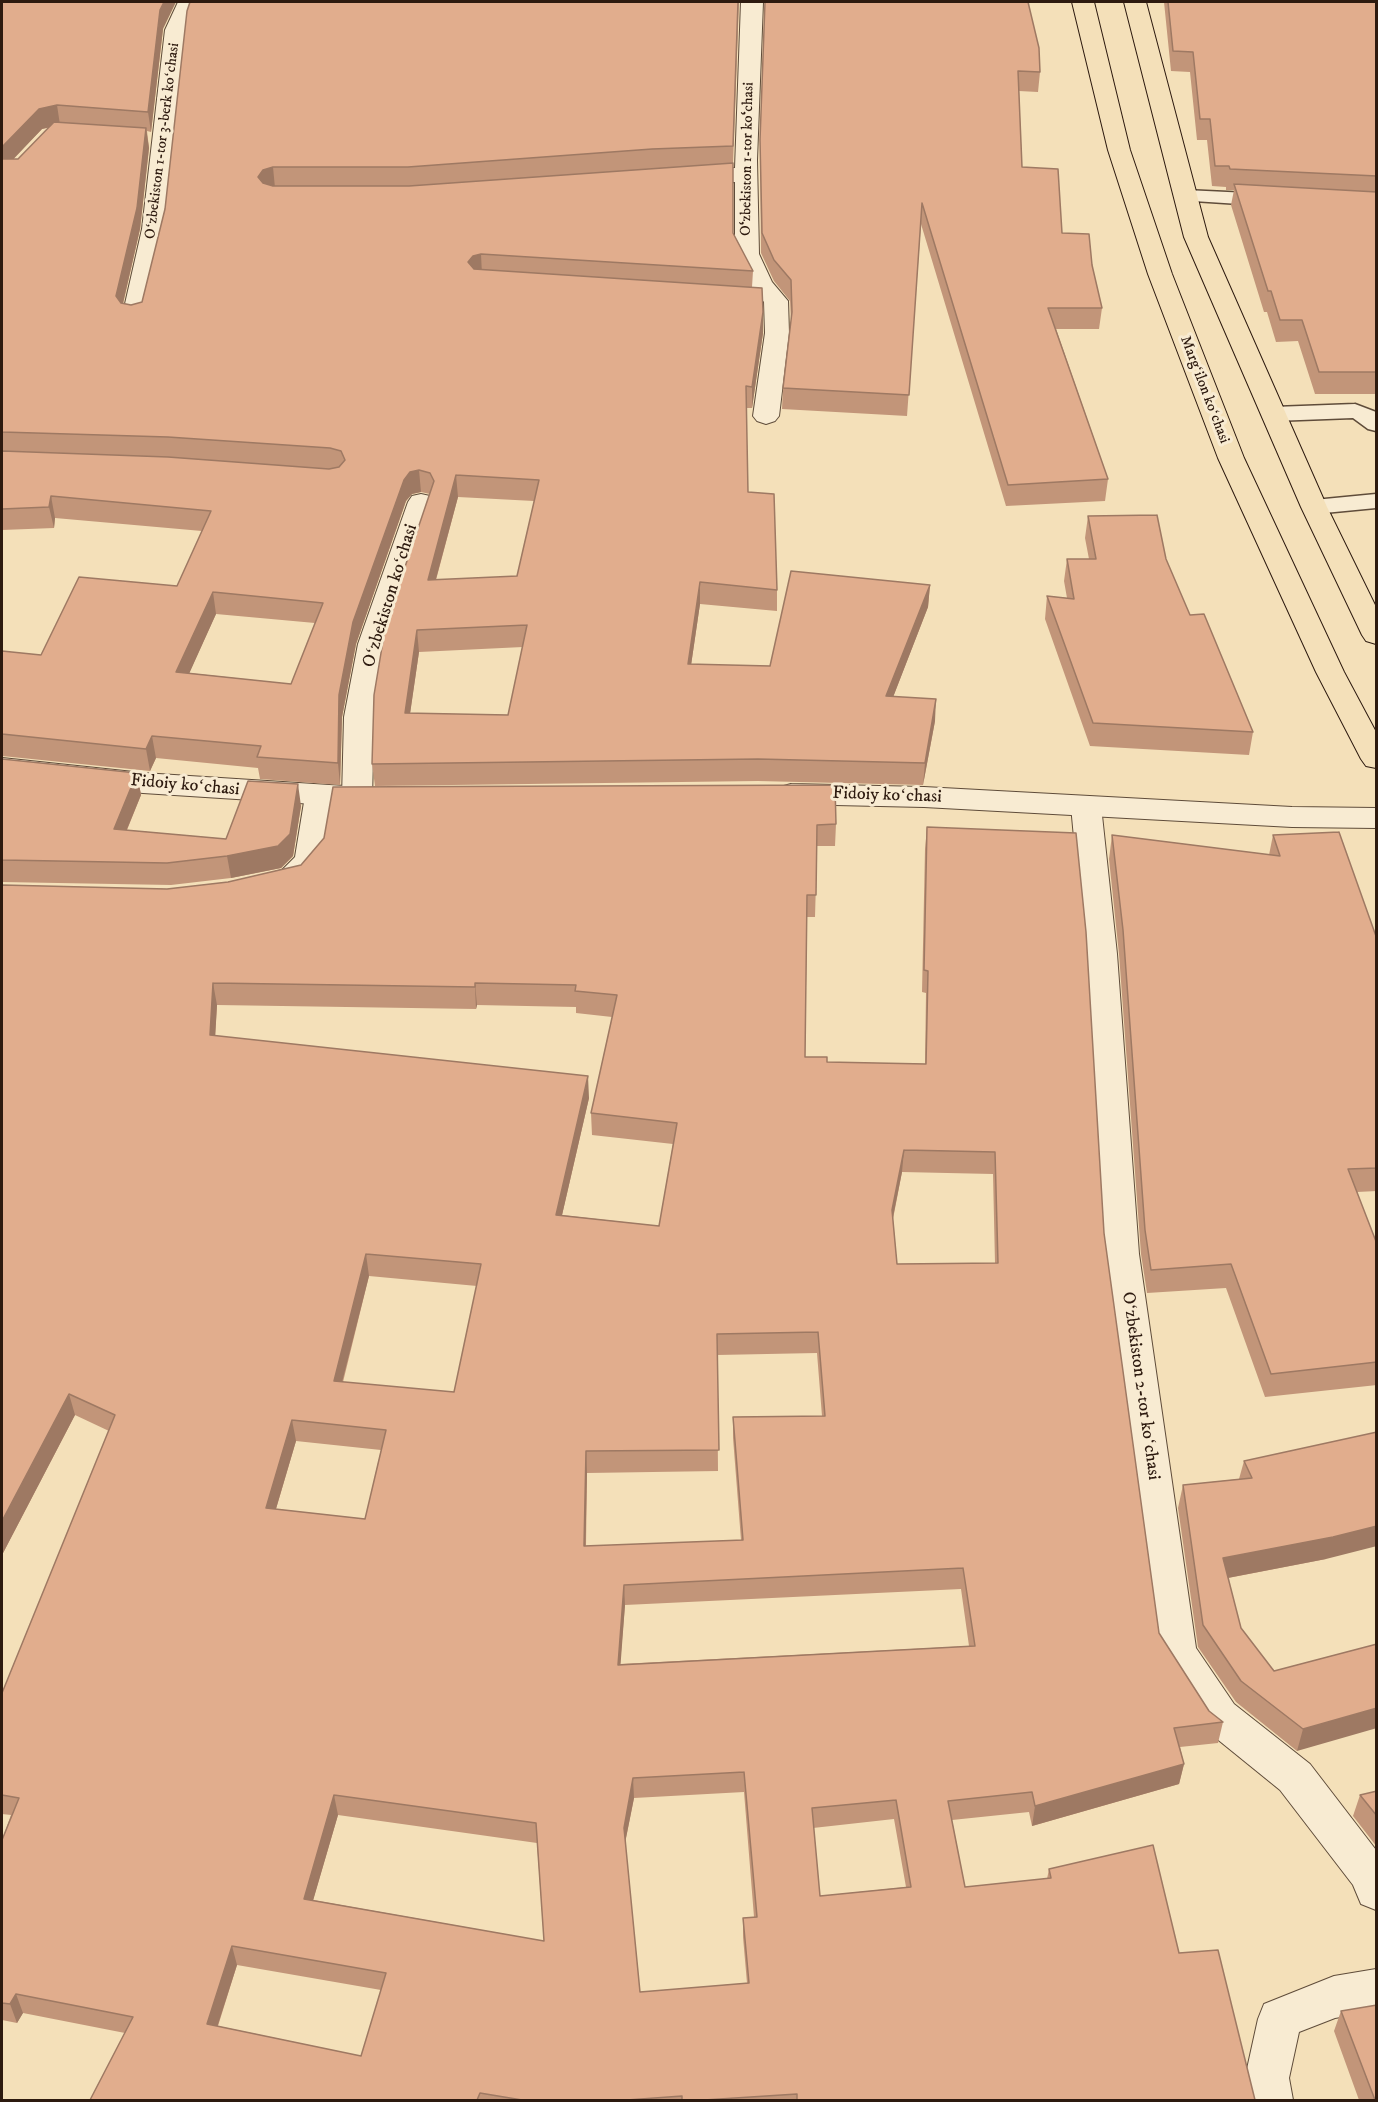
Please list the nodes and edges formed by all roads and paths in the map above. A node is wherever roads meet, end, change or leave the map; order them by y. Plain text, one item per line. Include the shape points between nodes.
1 (189, 2) edge
2 (752, 2) edge
3 (1083, 2) edge
4 (1135, 2) edge
5 (140, 139) edge
6 (164, 141) junction
7 (747, 174) junction
8 (664, 178) edge
9 (1185, 196) junction
10 (1293, 201) edge
11 (134, 317) edge
12 (1274, 414) junction
13 (766, 416) dead end
14 (1377, 424) edge
15 (1377, 501) edge
16 (421, 502) dead end
17 (1314, 507) junction
18 (1377, 635) edge
19 (1377, 759) edge
20 (2, 768) edge
21 (758, 793) edge
22 (320, 796) junction
23 (404, 797) edge
24 (357, 798) junction
25 (1086, 806) junction
26 (1377, 818) edge
27 (251, 886) edge
28 (1377, 1890) edge
29 (1377, 1990) edge
30 (1271, 2100) edge

1 - 6 street, Oʻzbekiston 1-tor 3-berk koʻchasi via 176,30
2 - 7 street, O‘zbekiston 1-tor ko‘chasi
3 - 19 main road, Margʻilon koʻchasi via 1119,150 1201,382 1231,458 1330,672
4 - 9 main road
5 - 6 lane
6 - 11 street, Oʻzbekiston 1-tor 3-berk koʻchasi via 154,229
7 - 8 street
7 - 13 street, O‘zbekiston 1-tor ko‘chasi via 747,254 777,339
9 - 10 lane
9 - 12 main road via 1196,237
12 - 14 lane via 1355,411
12 - 17 main road
15 - 17 lane
16 - 24 street, Oʻzbekiston koʻchasi via 372,644 359,717
17 - 18 main road
20 - 22 street, Fidoiy koʻchasi
21 - 25 street, Fidoiy koʻchasi
22 - 24 street, Fidoiy koʻchasi
22 - 27 street via 310,860 292,878
23 - 24 street, Fidoiy koʻchasi
25 - 26 street, Fidoiy koʻchasi
25 - 28 street, Oʻzbekiston 2-tor koʻchasi via 1101,954 1121,1254 1177,1653 1220,1717 1295,1777 1368,1872
29 - 30 street via 1334,1997 1280,2019 1268,2078

